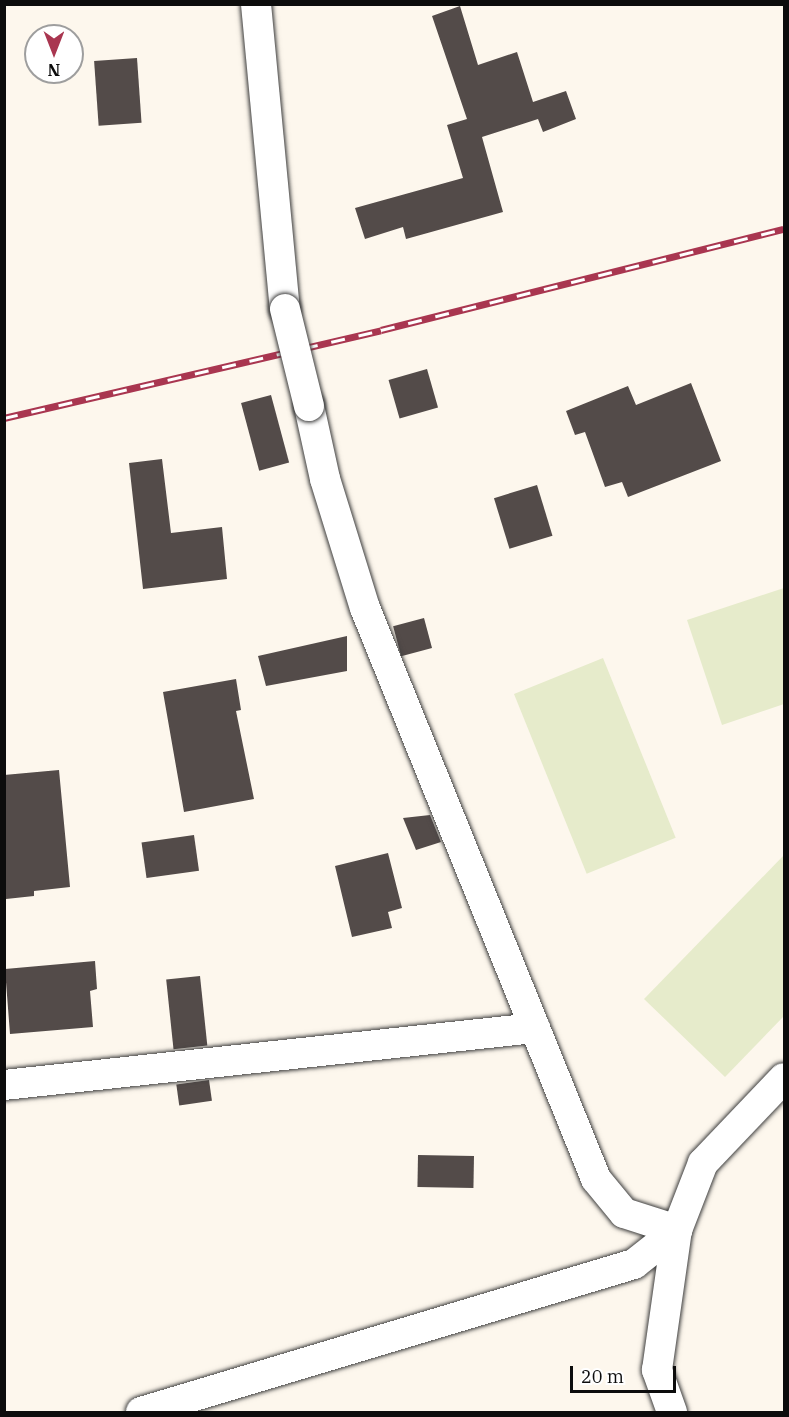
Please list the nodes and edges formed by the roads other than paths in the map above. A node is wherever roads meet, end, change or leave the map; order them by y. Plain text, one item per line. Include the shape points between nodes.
1 (256, 4) edge
2 (535, 1028) junction
3 (784, 1078) edge
4 (4, 1085) edge
5 (677, 1230) junction
6 (141, 1413) edge
7 (672, 1413) edge

1 - 2 street, bridge via 285,309 325,479 365,608
2 - 4 street
2 - 5 street via 596,1179 624,1213
3 - 5 street via 703,1163
5 - 6 street via 634,1264
5 - 7 street via 657,1370

